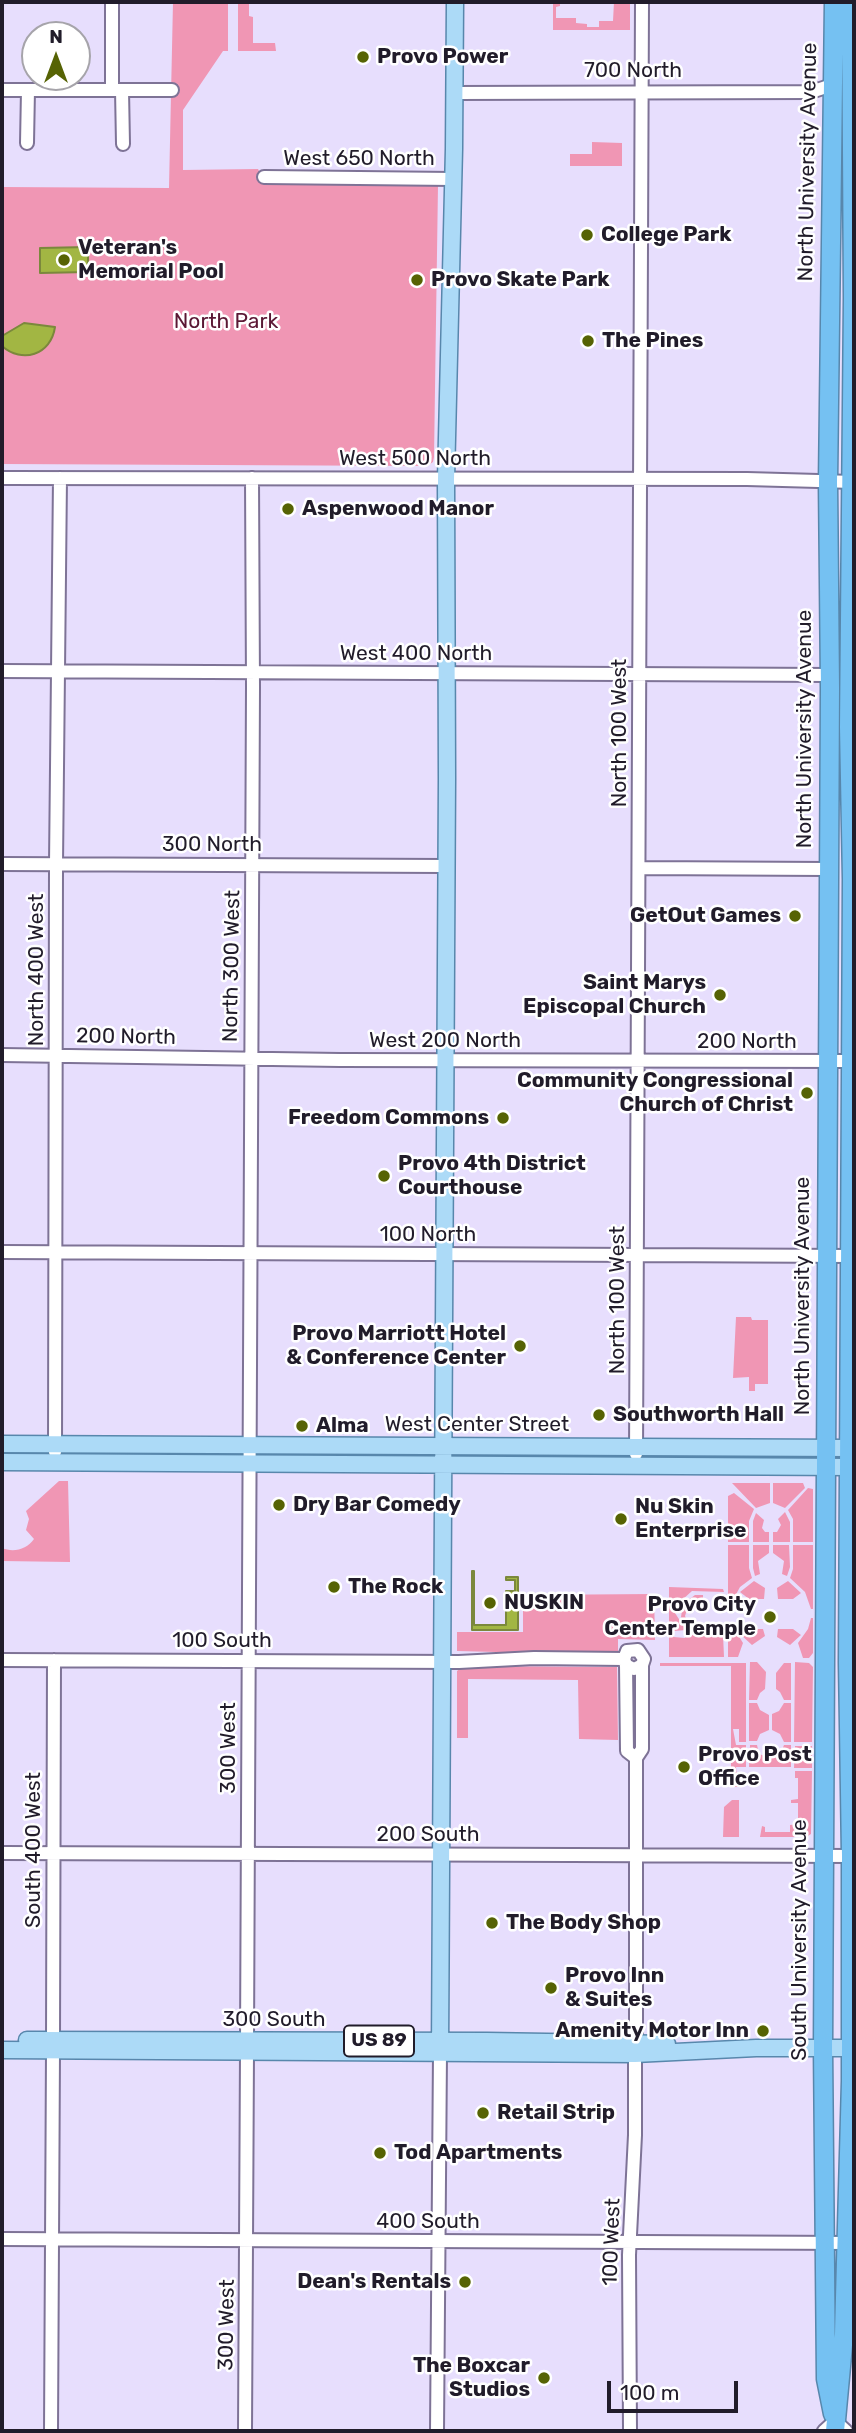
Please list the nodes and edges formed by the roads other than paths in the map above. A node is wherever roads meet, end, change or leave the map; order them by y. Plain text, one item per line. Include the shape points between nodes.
1 (112, 2) edge
2 (455, 2) edge
3 (642, 2) edge
4 (834, 2) edge
5 (840, 2) edge
6 (851, 2) edge
7 (2, 90) edge
8 (21, 90) edge
9 (91, 90) edge
10 (117, 90) junction
11 (172, 90) dead end
12 (28, 91) edge
13 (846, 91) edge
14 (641, 92) junction
15 (455, 93) junction
16 (27, 143) dead end
17 (123, 144) dead end
18 (264, 177) dead end
19 (453, 179) junction
20 (853, 283) edge
21 (2, 478) edge
22 (60, 478) junction
23 (251, 478) junction
24 (446, 479) junction
25 (640, 479) junction
26 (828, 482) junction
27 (853, 482) edge
28 (2, 671) edge
29 (60, 671) junction
30 (253, 672) junction
31 (447, 674) junction
32 (640, 674) junction
33 (852, 674) edge
34 (830, 675) junction
35 (252, 863) junction
36 (2, 864) edge
37 (56, 864) junction
38 (445, 866) junction
39 (639, 868) junction
40 (853, 868) edge
41 (827, 869) junction
42 (2, 1055) edge
43 (57, 1055) junction
44 (250, 1057) junction
45 (444, 1061) junction
46 (639, 1061) junction
47 (827, 1061) junction
48 (852, 1061) edge
49 (2, 1252) edge
50 (54, 1252) junction
51 (251, 1254) junction
52 (443, 1254) junction
53 (638, 1255) junction
54 (826, 1255) junction
55 (852, 1256) edge
56 (2, 1444) edge
57 (55, 1444) junction
58 (442, 1446) junction
59 (636, 1447) junction
60 (248, 1455) junction
61 (825, 1457) junction
62 (851, 1457) edge
63 (2, 1462) edge
64 (55, 1462) junction
65 (442, 1464) junction
66 (636, 1465) junction
67 (2, 1660) edge
68 (54, 1660) junction
69 (248, 1660) junction
70 (443, 1662) junction
71 (625, 1662) junction
72 (851, 1662) edge
73 (642, 1665) junction
74 (636, 1758) junction
75 (2, 1853) edge
76 (54, 1853) junction
77 (248, 1853) junction
78 (441, 1854) junction
79 (636, 1855) junction
80 (823, 1856) junction
81 (853, 1856) edge
82 (2, 2040) edge
83 (53, 2046) junction
84 (247, 2047) junction
85 (440, 2047) junction
86 (635, 2048) junction
87 (823, 2048) junction
88 (853, 2048) edge
89 (2, 2050) edge
90 (2, 2239) edge
91 (52, 2239) junction
92 (247, 2240) junction
93 (438, 2241) junction
94 (630, 2241) junction
95 (824, 2243) junction
96 (850, 2243) edge
97 (835, 2429) edge
98 (51, 2431) edge
99 (245, 2431) edge
100 (437, 2431) edge
101 (629, 2431) edge

1 - 10 street
2 - 15 main road
3 - 14 street, North 100 West
4 - 13 highway, North University Avenue
5 - 13 highway
6 - 13 highway, North University Avenue
7 - 8 street
9 - 10 street
10 - 11 street
10 - 17 street
12 - 16 street
13 - 14 street, 700 North
13 - 20 highway, North University Avenue
13 - 26 highway, North University Avenue
14 - 15 street, 700 North
14 - 25 street, North 100 West
15 - 19 main road
18 - 19 street, West 650 North
19 - 24 main road
20 - 27 highway, North University Avenue
21 - 22 street, West 500 North
22 - 23 street, West 500 North
22 - 29 street, North 400 West
23 - 24 street, West 500 North
23 - 30 street, North 300 West
24 - 25 street, West 500 North
24 - 31 main road
25 - 26 street, West 500 North
25 - 32 street, North 100 West
26 - 27 street, West 500 North
26 - 34 highway, North University Avenue
27 - 33 highway, North University Avenue
28 - 29 street, West 400 North
29 - 30 street, West 400 North
29 - 37 street, North 400 West
30 - 31 street, West 400 North
30 - 35 street, North 300 West
31 - 32 street, West 400 North
31 - 38 main road
32 - 34 street, West 400 North
32 - 39 street, North 100 West
33 - 40 highway, North University Avenue
34 - 41 highway, North University Avenue
35 - 37 street, 300 North
35 - 38 street, 300 North
35 - 44 street, North 300 West
36 - 37 street, 300 North
37 - 43 street, North 400 West
38 - 45 main road
39 - 41 street
39 - 46 street, North 100 West
40 - 48 highway, North University Avenue
41 - 47 highway, North University Avenue
42 - 43 street, 200 North
43 - 44 street, 200 North
43 - 50 street, North 400 West
44 - 45 street, West 200 North
44 - 51 street, North 300 West
45 - 46 street, West 200 North
45 - 52 main road
46 - 47 street, 200 North
46 - 53 street, North 100 West
47 - 48 street, 200 North
47 - 54 highway, North University Avenue
48 - 55 highway, North University Avenue
49 - 50 street, 100 North
50 - 51 street, 100 North
50 - 57 street, North 400 West
51 - 52 street, 100 North
51 - 60 street, North 300 West
52 - 53 street, 100 North
52 - 58 main road
53 - 54 street, 100 North
53 - 59 street, North 100 West
54 - 55 street, 100 North
54 - 61 highway, North University Avenue
55 - 62 highway, North University Avenue
56 - 57 main road, West Center Street
57 - 60 main road, West Center Street
57 - 64 street, North 400 West
58 - 59 main road, West Center Street
58 - 60 main road, West Center Street
58 - 65 main road
59 - 61 main road, West Center Street
59 - 66 street, North 100 West
60 - 64 main road, West Center Street
60 - 65 main road, West Center Street
60 - 69 street, 300 West
61 - 62 main road
61 - 66 main road, West Center Street
61 - 80 highway, South University Avenue
62 - 72 highway, South University Avenue
63 - 64 main road, West Center Street
65 - 66 main road, West Center Street
65 - 70 main road
67 - 68 street, 100 South
68 - 69 street, 100 South
68 - 76 street, South 400 West
69 - 70 street, 100 South
69 - 77 street, 300 West
70 - 71 street, 100 South via 534,1658
70 - 78 main road
71 - 73 street via 634,1669
71 - 73 street via 630,1649 638,1650 644,1655
71 - 74 street via 627,1751
72 - 81 highway, South University Avenue
73 - 74 street via 642,1749
74 - 79 street, 100 West
75 - 76 street, 200 South
76 - 77 street, 200 South
76 - 83 street, South 400 West
77 - 78 street, 200 South
77 - 84 street, 300 West
78 - 79 street, 200 South
78 - 85 main road
79 - 80 street, 200 South
79 - 86 street, 100 West
80 - 81 street, 200 South
80 - 87 highway, South University Avenue
81 - 88 highway, South University Avenue
82 - 83 main road, 300 South / US 89
83 - 84 main road, 300 South / US 89
83 - 89 main road, 300 South / US 89
83 - 91 street, South 400 West
84 - 85 main road, 300 South / US 89
84 - 92 street, 300 West
85 - 86 main road, 300 South / US 89
85 - 93 street
86 - 87 main road, 300 South / US 89
86 - 94 street, 100 West
87 - 88 main road, 300 South / US 89
87 - 95 highway, South University Avenue
88 - 96 highway, South University Avenue
90 - 91 street, 400 South
91 - 92 street, 400 South
91 - 98 street, South 400 West
92 - 93 street, 400 South
92 - 99 street, 300 West
93 - 94 street, 400 South
93 - 100 street
94 - 95 street, 400 South
94 - 101 street, 100 West
95 - 96 street, 400 South
95 - 97 highway, South University Avenue via 826,2379
96 - 97 highway, South University Avenue

